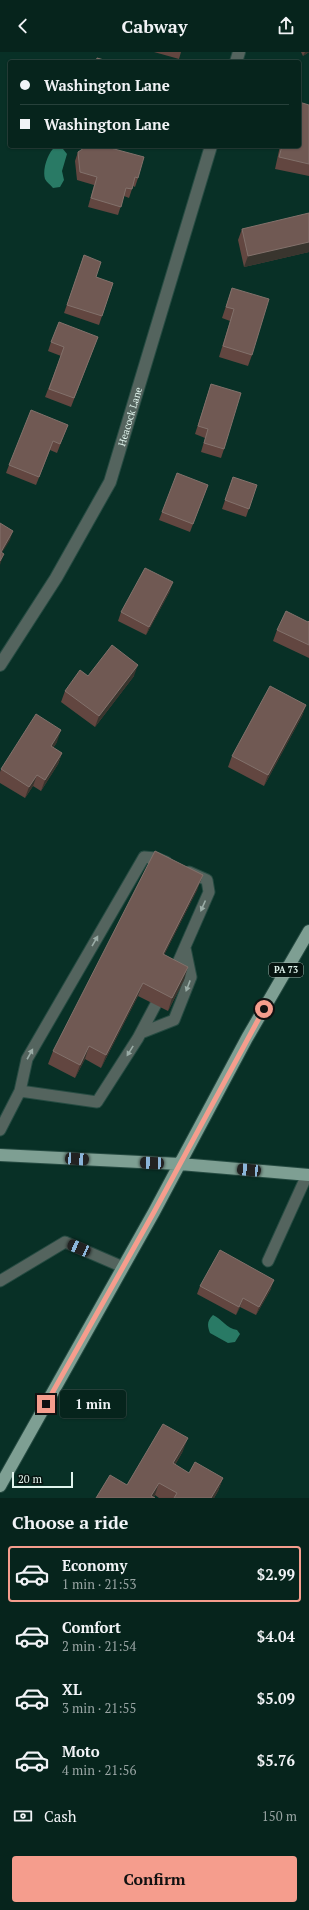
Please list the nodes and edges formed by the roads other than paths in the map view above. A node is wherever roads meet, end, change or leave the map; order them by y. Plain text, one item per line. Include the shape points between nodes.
1 (210, 148) edge
2 (0, 665) edge
3 (309, 931) edge
4 (185, 948) junction
5 (173, 974) edge
6 (156, 1004) edge
7 (141, 1033) junction
8 (20, 1091) junction
9 (0, 1130) edge
10 (0, 1154) edge
11 (180, 1164) junction
12 (308, 1175) edge
13 (268, 1261) dead end
14 (123, 1267) junction
15 (0, 1281) edge
16 (0, 1486) edge

1 - 2 street, Heacock Lane via 110,482 56,578
3 - 11 main road, PA 73 via 247,1038
4 - 5 lane
4 -> 7 lane via 191,977 174,1020
8 -> 4 lane via 27,1059 144,857 156,858 207,880 209,892
6 - 7 lane
7 -> 8 lane via 97,1102
8 - 9 lane
10 - 11 main road
11 - 12 main road
11 - 14 main road
12 - 13 lane
14 - 15 lane via 65,1242
14 - 16 main road

